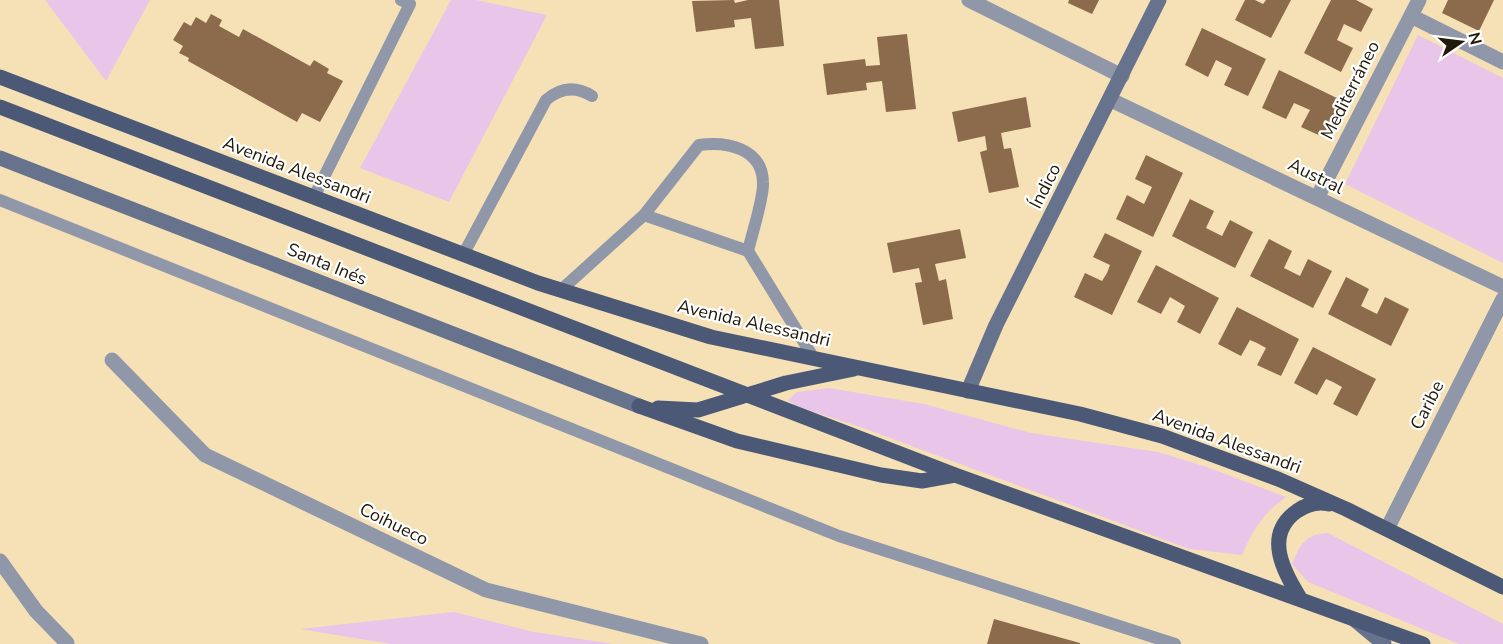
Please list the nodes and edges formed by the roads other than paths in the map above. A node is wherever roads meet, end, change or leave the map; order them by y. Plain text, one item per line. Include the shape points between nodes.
1 (401, 0) edge
2 (969, 0) edge
3 (1159, 0) edge
4 (1419, 0) edge
5 (1410, 16) junction
6 (1503, 62) edge
7 (1122, 76) junction
8 (0, 77) edge
9 (592, 96) dead end
10 (1111, 100) junction
11 (0, 107) edge
12 (0, 158) edge
13 (314, 197) junction
14 (1317, 198) junction
15 (0, 200) edge
16 (644, 215) junction
17 (748, 251) junction
18 (463, 255) junction
19 (1503, 287) edge
20 (561, 290) junction
21 (1503, 299) edge
22 (813, 357) junction
23 (112, 360) dead end
24 (866, 368) junction
25 (968, 391) junction
26 (747, 396) junction
27 (639, 406) junction
28 (955, 475) junction
29 (1346, 509) junction
30 (1387, 529) junction
31 (0, 561) edge
32 (1503, 587) edge
33 (1301, 600) junction
34 (1355, 620) junction
35 (67, 643) edge
36 (701, 644) edge
37 (1175, 644) edge
38 (1384, 644) edge
39 (1422, 644) edge

1 - 13 lane via 410,4
2 - 7 street
3 - 7 main road, Índico
4 - 5 street, Mediterráneo
5 - 6 street
5 - 14 street, Mediterráneo
7 - 10 main road, Índico
8 - 13 main road, Avenida Alessandri
9 - 18 lane via 572,88 546,100
10 - 14 street, Austral
10 - 25 main road, Índico via 996,325
11 - 26 main road
12 - 27 main road, Santa Inés
13 - 18 main road, Avenida Alessandri
14 - 19 street, Austral
15 - 37 lane via 839,536
16 - 17 lane
16 - 17 lane via 699,145 717,142 739,146 755,160 764,181
16 - 20 lane
17 - 22 lane
18 - 20 main road, Avenida Alessandri
20 - 22 main road, Avenida Alessandri via 711,337
21 - 30 street, Caribe
22 - 24 main road, Avenida Alessandri
23 - 36 street, Coihueco via 205,455 486,590
24 - 25 main road, Avenida Alessandri
24 - 26 main road via 786,383
25 - 29 main road, Avenida Alessandri via 1162,436
26 - 27 main road via 698,410
26 - 28 main road
27 - 28 main road via 737,441 881,475 922,481
28 - 33 main road
29 - 30 main road, Avenida Alessandri
29 - 33 main road via 1325,502 1313,504 1293,514 1281,533 1278,555
30 - 32 main road, Avenida Alessandri
31 - 35 street via 36,611
33 - 34 main road
34 - 38 main road
34 - 39 main road

